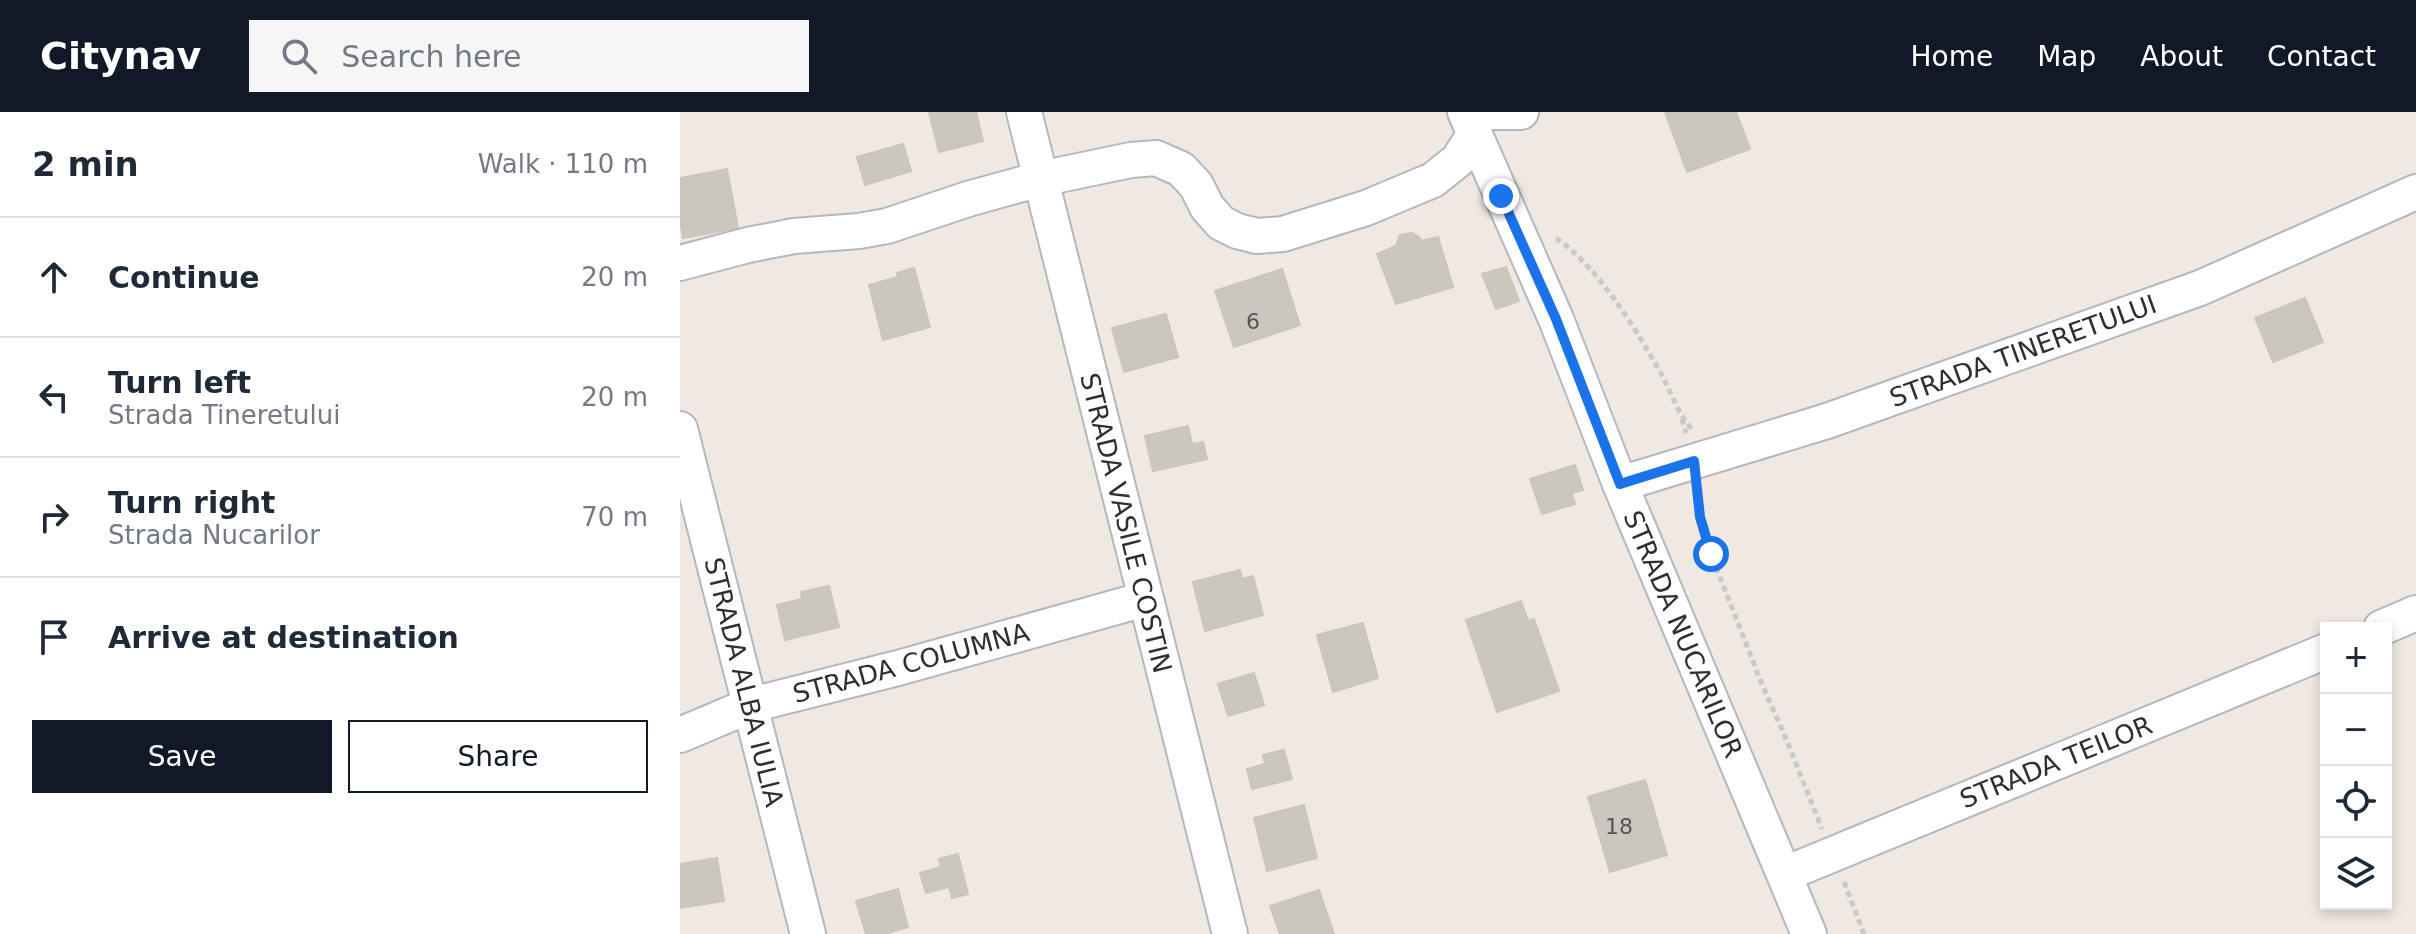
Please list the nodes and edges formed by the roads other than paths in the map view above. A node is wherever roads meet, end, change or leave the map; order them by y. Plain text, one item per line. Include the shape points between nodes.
1 (1024, 112) edge
2 (1521, 112) edge
3 (1476, 120) edge
4 (1040, 179) junction
5 (2416, 192) edge
6 (680, 263) edge
7 (680, 429) edge
8 (1620, 484) junction
9 (1145, 599) junction
10 (2416, 613) edge
11 (2392, 623) edge
12 (2320, 653) edge
13 (751, 705) junction
14 (680, 735) edge
15 (1785, 874) junction
16 (808, 934) edge
17 (1230, 934) edge
18 (1809, 934) edge

1 - 4 street, STRADA VASILE COSTIN
2 - 3 street
3 - 4 street via 1458,160 1433,180 1283,234 1257,236 1221,223 1181,169 1156,158
3 - 8 street, STRADA NUCARILOR
4 - 6 street via 887,226 794,236
4 - 9 street, STRADA VASILE COSTIN
5 - 8 street, STRADA TINERETULUI via 2200,288 1827,421
7 - 13 street, STRADA ALBA IULIA
8 - 15 street, STRADA NUCARILOR
9 - 13 street, STRADA COLUMNA
9 - 17 street, STRADA VASILE COSTIN
10 - 11 street
12 - 15 street, STRADA TEILOR
13 - 14 street, STRADA COLUMNA
13 - 16 street, STRADA ALBA IULIA
15 - 18 street, STRADA NUCARILOR

